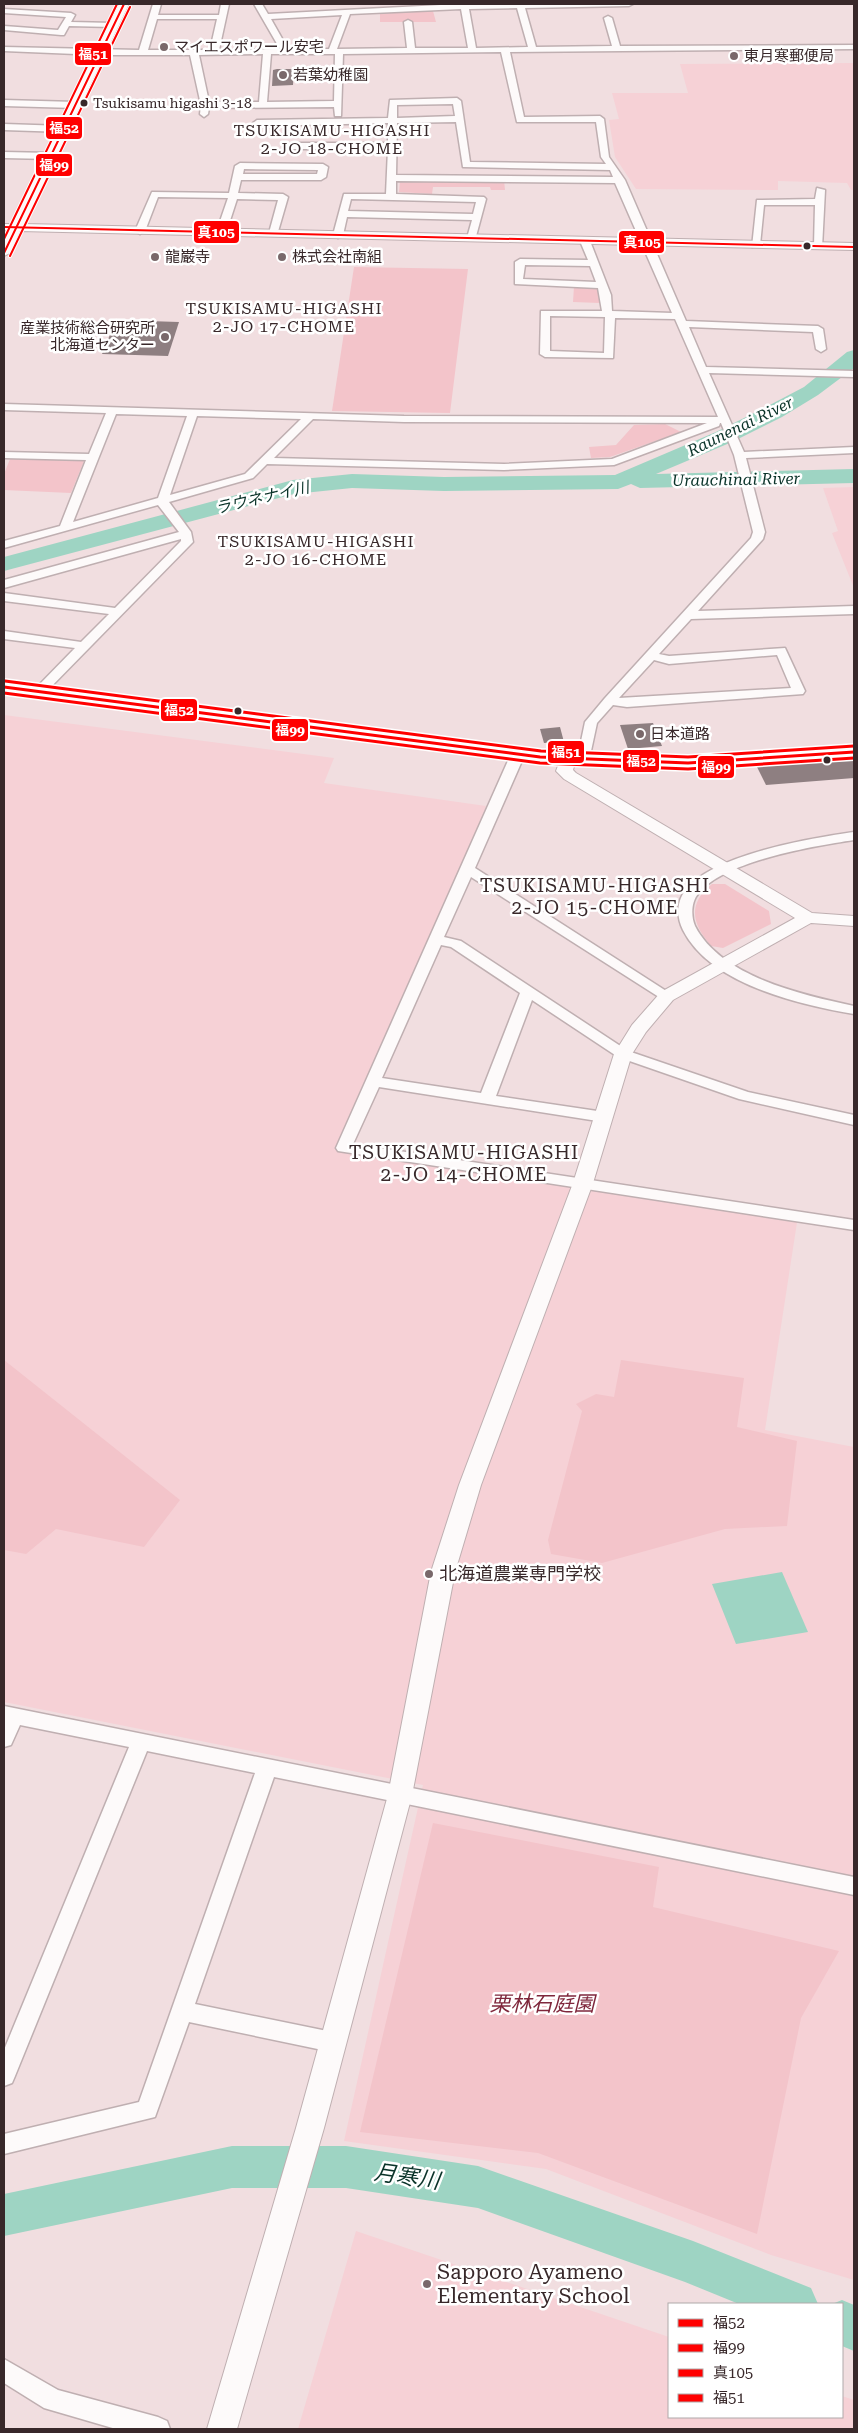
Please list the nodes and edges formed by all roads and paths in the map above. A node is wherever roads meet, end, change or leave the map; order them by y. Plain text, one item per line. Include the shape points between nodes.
1 (124, 4) edge
2 (157, 4) edge
3 (225, 4) edge
4 (258, 4) edge
5 (297, 4) edge
6 (629, 4) edge
7 (464, 5) edge
8 (520, 5) edge
9 (406, 6) edge
10 (578, 7) edge
11 (351, 8) edge
12 (4, 11) edge
13 (292, 15) junction
14 (153, 17) junction
15 (222, 17) junction
16 (265, 17) junction
17 (608, 18) dead end
18 (408, 22) dead end
19 (66, 24) junction
20 (113, 25) junction
21 (4, 28) edge
22 (854, 47) edge
23 (4, 49) edge
24 (617, 49) junction
25 (473, 50) junction
26 (505, 50) junction
27 (533, 50) junction
28 (335, 51) junction
29 (411, 51) junction
30 (100, 52) junction
31 (143, 52) junction
32 (194, 52) junction
33 (214, 52) junction
34 (267, 52) junction
35 (286, 52) junction
36 (4, 104) edge
37 (263, 104) junction
38 (338, 104) junction
39 (76, 105) junction
40 (460, 119) junction
41 (393, 121) junction
42 (338, 122) junction
43 (258, 123) dead end
44 (4, 127) edge
45 (65, 128) junction
46 (292, 146) dead end
47 (393, 146) junction
48 (4, 155) edge
49 (51, 156) junction
50 (504, 165) junction
51 (614, 167) junction
52 (238, 177) junction
53 (393, 178) junction
54 (505, 179) junction
55 (620, 180) junction
56 (820, 190) dead end
57 (233, 196) junction
58 (392, 196) junction
59 (820, 202) junction
60 (343, 214) junction
61 (477, 217) junction
62 (4, 227) edge
63 (16, 227) junction
64 (140, 231) junction
65 (221, 232) junction
66 (274, 233) junction
67 (338, 235) junction
68 (472, 238) junction
69 (586, 241) junction
70 (648, 243) junction
71 (755, 245) junction
72 (819, 246) junction
73 (854, 246) edge
74 (4, 253) edge
75 (594, 263) junction
76 (602, 284) junction
77 (609, 314) junction
78 (681, 320) junction
79 (820, 348) dead end
80 (703, 370) junction
81 (853, 374) edge
82 (4, 407) edge
83 (112, 411) junction
84 (193, 414) junction
85 (309, 417) junction
86 (726, 426) junction
87 (854, 450) edge
88 (4, 455) edge
89 (740, 455) junction
90 (92, 457) junction
91 (265, 461) junction
92 (747, 477) joint
93 (165, 506) junction
94 (64, 529) junction
95 (183, 530) junction
96 (4, 545) edge
97 (4, 584) edge
98 (4, 597) edge
99 (854, 610) edge
100 (119, 612) junction
101 (689, 614) junction
102 (4, 635) edge
103 (84, 646) junction
104 (651, 656) junction
105 (4, 687) edge
106 (39, 692) junction
107 (609, 701) junction
108 (854, 752) edge
109 (518, 754) junction
110 (568, 758) junction
111 (854, 836) edge
112 (467, 869) junction
113 (726, 870) junction
114 (808, 918) junction
115 (854, 921) edge
116 (438, 940) junction
117 (723, 964) junction
118 (528, 991) junction
119 (667, 996) junction
120 (854, 1010) edge
121 (624, 1054) junction
122 (376, 1082) junction
123 (487, 1099) junction
124 (604, 1117) junction
125 (854, 1120) edge
126 (583, 1183) junction
127 (854, 1225) edge
128 (9, 1715) edge
129 (4, 1739) edge
130 (141, 1741) junction
131 (266, 1767) junction
132 (400, 1795) junction
133 (854, 1886) edge
134 (181, 2011) junction
135 (332, 2042) junction
136 (5, 2070) edge
137 (4, 2144) edge
138 (4, 2370) edge
139 (158, 2429) edge
140 (222, 2429) edge

1 - 20 street
2 - 14 street
3 - 15 street
4 - 16 street
5 - 13 street
6 - 10 street
7 - 8 street
7 - 9 street
7 - 25 street
8 - 10 street
8 - 27 street
9 - 11 street
11 - 13 street
11 - 28 street
12 - 19 street via 71,15
13 - 16 street
14 - 15 street
14 - 31 street
15 - 33 street
16 - 35 street
17 - 24 street
18 - 29 street
19 - 20 street
19 - 21 street via 61,33
20 - 30 street
22 - 24 street
23 - 30 street
24 - 27 street
25 - 26 street
25 - 29 street
26 - 27 street
26 - 51 street via 520,120 600,119 605,157
28 - 29 street
28 - 35 street
28 - 38 street
30 - 31 street
30 - 39 street
31 - 32 street
32 - 33 street
32 - 37 street via 204,109
33 - 34 street
34 - 35 street
34 - 37 street
36 - 39 street
37 - 38 street
38 - 42 street
39 - 45 street
40 - 41 street
40 - 41 street via 457,101 393,102
40 - 50 street via 466,165
41 - 42 street
41 - 47 street
42 - 43 street
44 - 45 street
45 - 49 street
46 - 47 street
47 - 53 street
48 - 49 street
49 - 63 street
50 - 51 street
50 - 54 street
51 - 55 street
52 - 52 street via 321,178 323,167 240,166
52 - 57 street
53 - 54 street
53 - 58 street
54 - 55 street
55 - 70 street
56 - 59 street
57 - 64 street via 155,194
57 - 65 street
57 - 66 street via 283,197
58 - 60 street via 347,196
58 - 61 street via 482,198
59 - 71 street via 760,202
59 - 72 street
60 - 61 street
60 - 67 street
61 - 68 street
62 - 63 street
63 - 64 street
63 - 74 street
64 - 65 street
65 - 66 street
66 - 67 street
67 - 68 street
68 - 69 street
69 - 70 street
69 - 75 street
70 - 71 street
70 - 78 street
71 - 72 street
72 - 73 street
75 - 76 street
75 - 76 street via 520,262 518,282
76 - 77 street
77 - 77 street via 609,356 545,354 545,313
77 - 78 street
78 - 79 street via 818,329
78 - 80 street
80 - 81 street
80 - 86 street
82 - 83 street
83 - 84 street
83 - 90 street
84 - 85 street
84 - 93 street
85 - 86 street
85 - 91 street
86 - 89 street
86 - 91 street via 614,462 504,467
87 - 89 street
88 - 90 street
89 - 92 street
90 - 94 street
91 - 93 street via 249,476
92 - 101 street via 759,532 757,539
93 - 94 street
93 - 95 street
94 - 96 street
95 - 97 street
95 - 100 street via 186,542
98 - 100 street
99 - 101 street
100 - 103 street
101 - 104 street
102 - 103 street
103 - 106 street
104 - 107 street
104 - 107 street via 669,660 781,651 799,691 626,703
105 - 106 street
106 - 109 street
107 - 110 street via 591,722 586,748
108 - 110 street via 688,762
109 - 110 street
109 - 112 street
110 - 113 street via 564,771 570,776
111 - 113 street via 818,840 767,853
112 - 116 street
112 - 119 street
113 - 114 street
113 - 117 street via 702,882 691,892 685,917 694,939
114 - 115 street
114 - 117 street
116 - 118 street via 456,944
116 - 122 street
117 - 119 street
117 - 120 street via 745,978 791,995
118 - 121 street
118 - 123 street
119 - 121 street via 639,1029
121 - 124 street
121 - 125 street via 744,1096
122 - 123 street
122 - 126 street via 344,1148
123 - 124 street
124 - 126 street
126 - 127 street
126 - 132 street via 467,1494 444,1572
128 - 129 street
128 - 130 street
130 - 131 street
130 - 136 street
131 - 132 street
131 - 134 street
132 - 133 street
132 - 135 street
134 - 135 street
134 - 137 street via 147,2110
135 - 140 street
138 - 139 street via 53,2400

